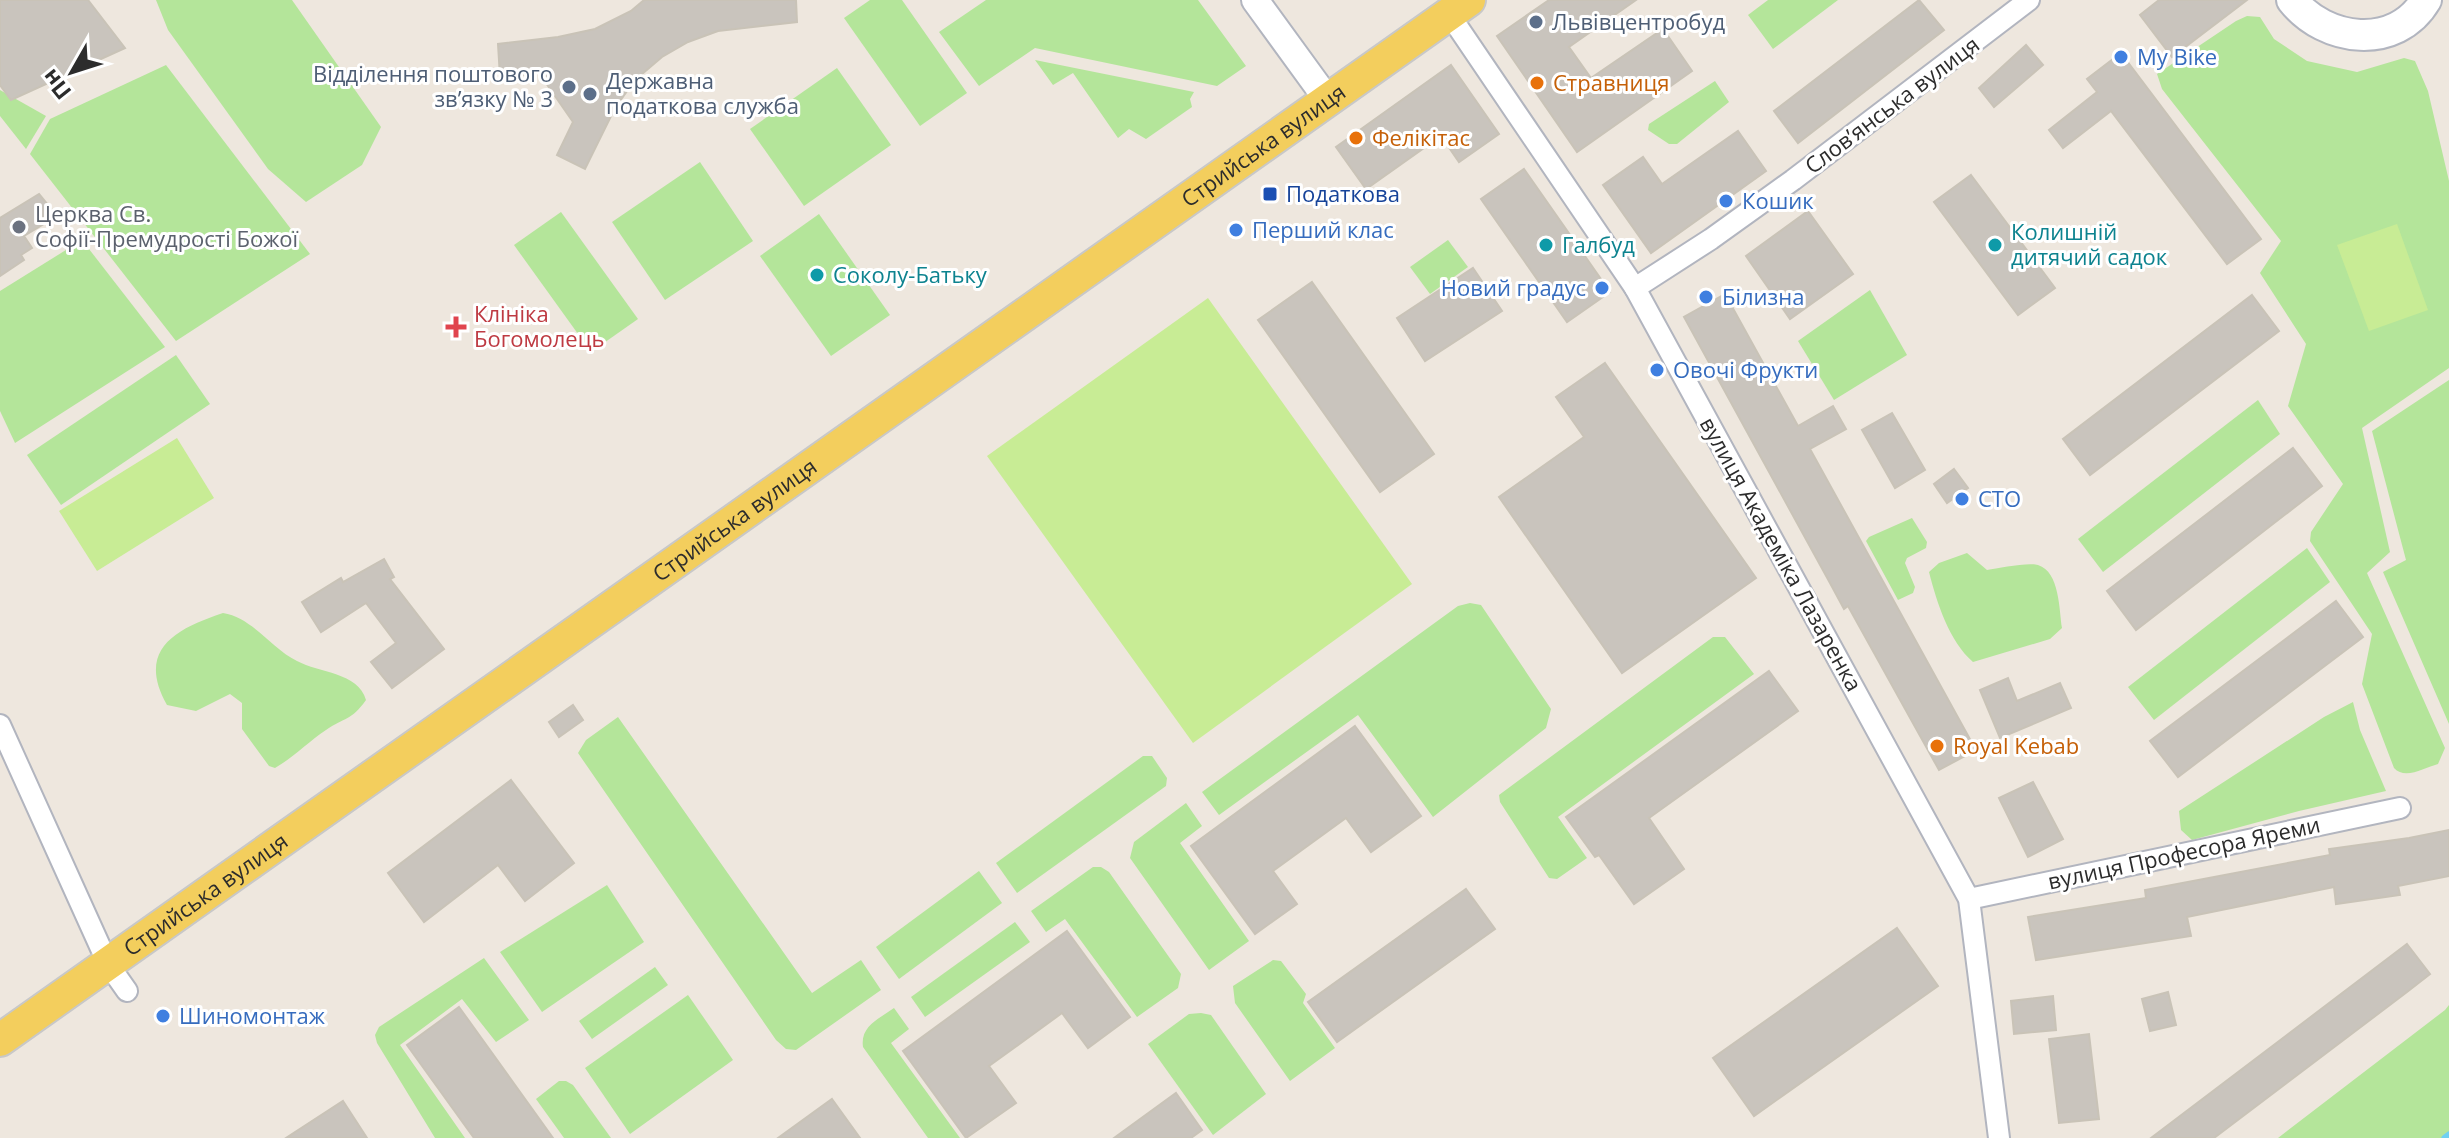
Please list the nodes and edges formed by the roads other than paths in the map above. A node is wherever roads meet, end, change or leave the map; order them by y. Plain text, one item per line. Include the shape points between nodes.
1 (1255, 0) edge
2 (2029, 0) edge
3 (2292, 0) edge
4 (2426, 0) edge
5 (1459, 7) edge
6 (2311, 12) edge
7 (1327, 99) junction
8 (1635, 288) junction
9 (0, 725) edge
10 (2400, 808) dead end
11 (1969, 899) junction
12 (108, 964) junction
13 (127, 991) dead end
14 (0, 1040) edge
15 (1999, 1138) edge

1 - 7 street
2 - 8 street, Словʼянська вулиця via 1781,188
3 - 6 main road via 2305,15
4 - 6 main road via 2409,17 2381,32 2349,35
5 - 7 main road, Стрийська вулиця
5 - 8 street, вулиця Академіка Лазаренка
7 - 12 main road, Стрийська вулиця
8 - 11 street, вулиця Академіка Лазаренка
9 - 12 street
10 - 11 street, вулиця Професора Яреми
11 - 15 street, вулиця Академіка Лазаренка
12 - 13 street
12 - 14 main road, Стрийська вулиця

